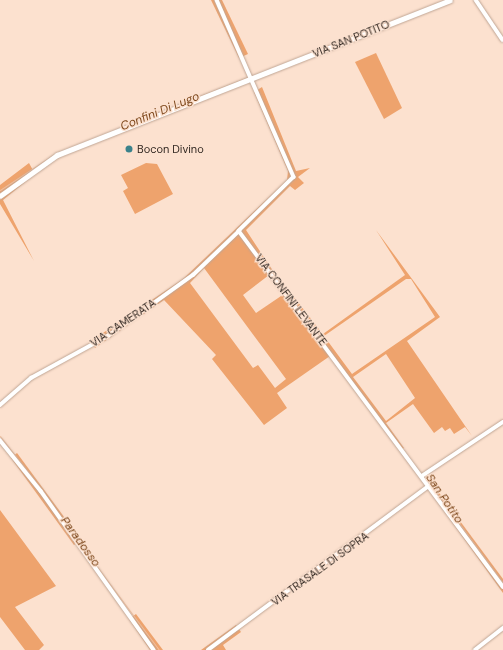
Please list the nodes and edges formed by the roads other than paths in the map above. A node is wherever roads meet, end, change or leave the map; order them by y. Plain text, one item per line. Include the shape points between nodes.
1 (217, 0) edge
2 (450, 0) edge
3 (476, 0) edge
4 (503, 40) edge
5 (252, 78) junction
6 (0, 196) edge
7 (239, 231) junction
8 (0, 405) edge
9 (503, 422) edge
10 (0, 440) edge
11 (422, 476) junction
12 (429, 486) junction
13 (503, 587) edge
14 (503, 628) edge
15 (154, 650) edge
16 (208, 650) edge
17 (475, 650) edge

1 - 5 street
2 - 5 street, VIA SAN POTITO
3 - 4 street
5 - 6 street, VIA SAN POTITO via 57,155
5 - 7 street via 294,177
7 - 8 street, VIA CAMERATA via 193,275 108,336 32,378
7 - 11 street, VIA CONFINI LEVANTE
9 - 11 street
10 - 15 street via 41,491
11 - 12 street, VIA CONFINI LEVANTE
12 - 13 street, VIA CONFINI LEVANTE
12 - 16 street, VIA TRASALE DI SOPRA
14 - 17 street

